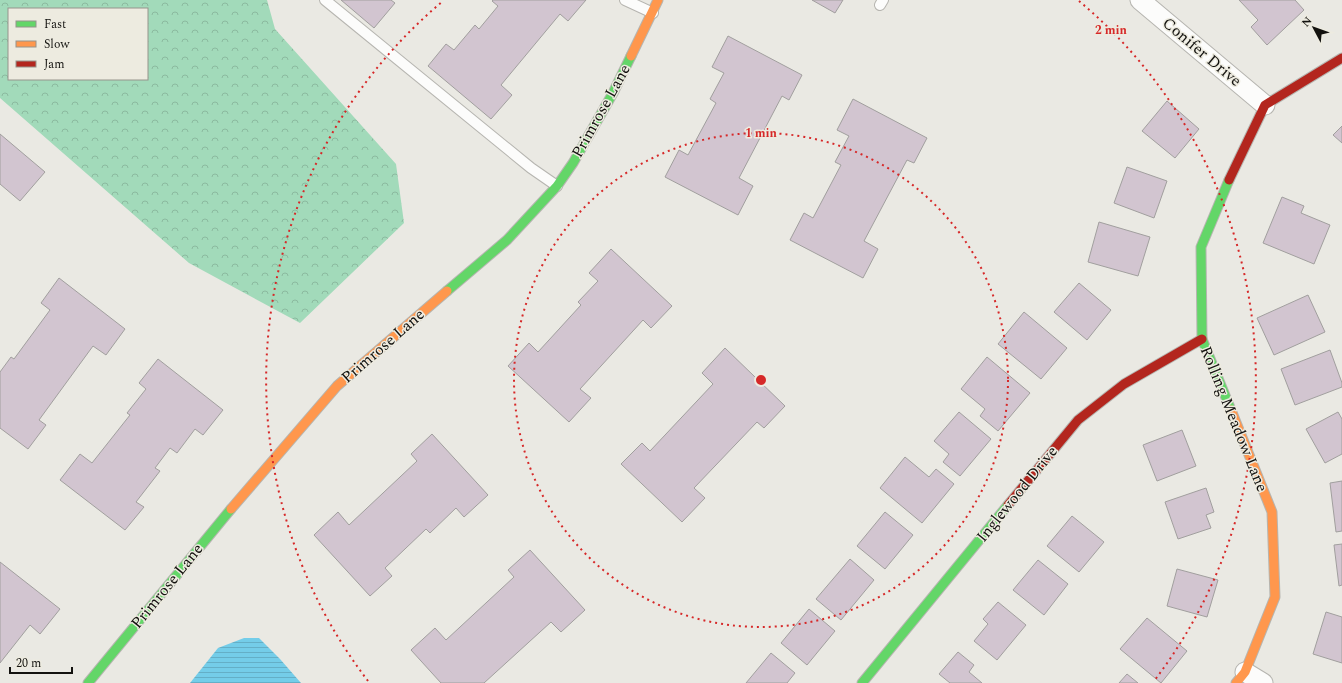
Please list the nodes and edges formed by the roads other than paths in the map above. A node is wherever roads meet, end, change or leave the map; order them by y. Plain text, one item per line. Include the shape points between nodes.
1 (325, 0) edge
2 (625, 0) edge
3 (658, 0) edge
4 (1140, 0) edge
5 (653, 13) junction
6 (1342, 58) edge
7 (1265, 105) junction
8 (556, 186) junction
9 (1202, 339) junction
10 (1240, 678) edge
11 (88, 683) edge
12 (862, 683) edge
13 (1263, 683) edge

1 - 8 lane
2 - 5 lane
3 - 5 street, Primrose Lane
4 - 7 street, Conifer Drive
5 - 8 street, Primrose Lane via 613,93 573,163
6 - 7 street
7 - 9 street, Rolling Meadow Lane via 1234,168 1201,248
8 - 11 street, Primrose Lane via 507,240 337,386 253,482
9 - 10 street, Rolling Meadow Lane via 1272,512 1275,597
9 - 12 street, Inglewood Drive via 1124,384 1078,420
10 - 13 street

